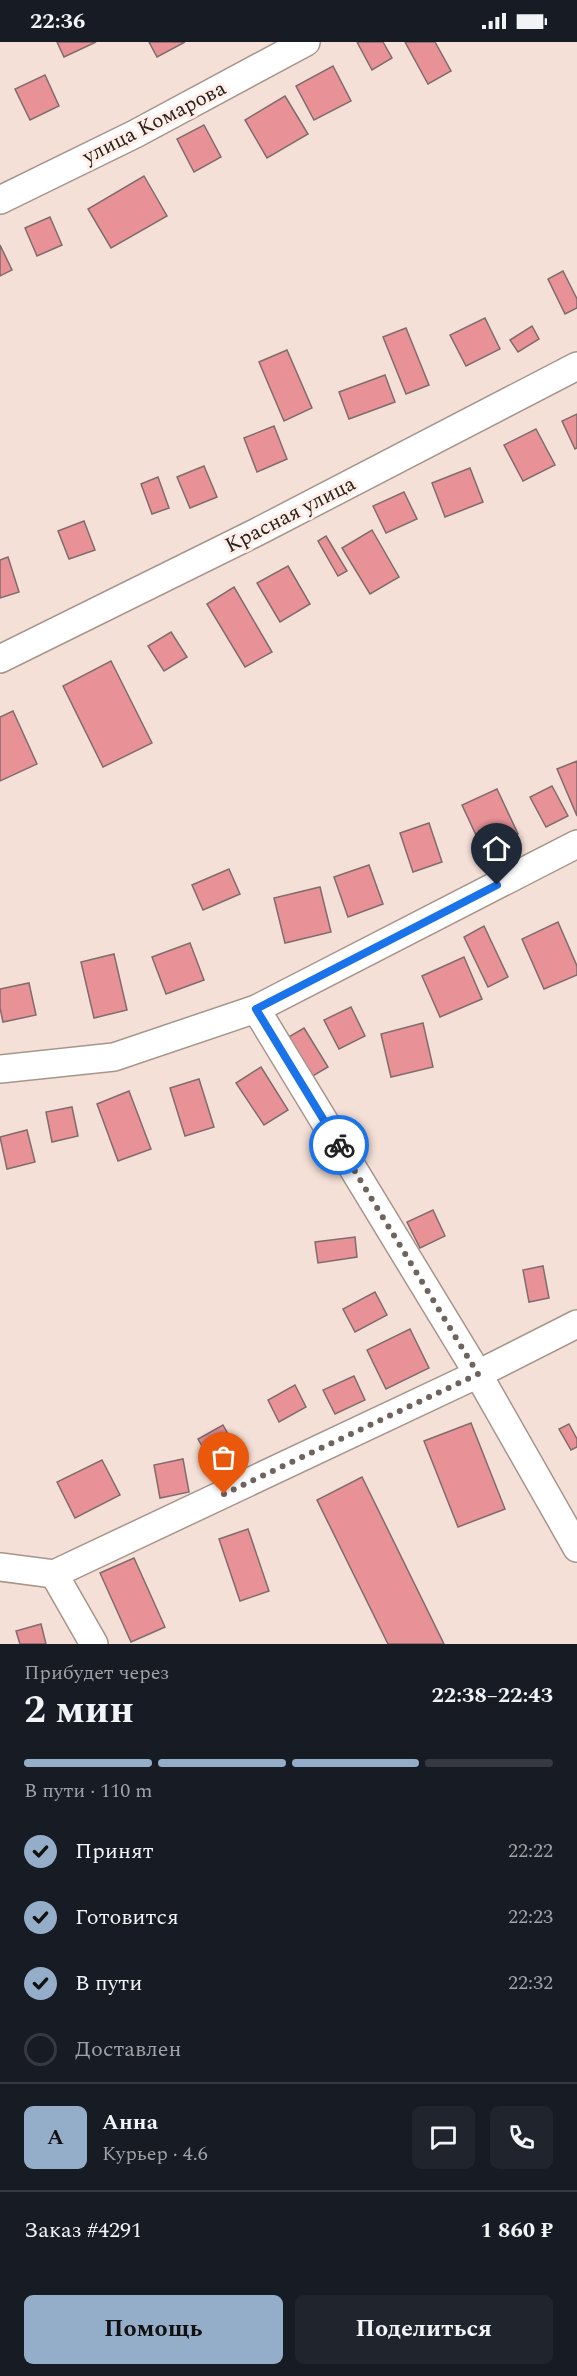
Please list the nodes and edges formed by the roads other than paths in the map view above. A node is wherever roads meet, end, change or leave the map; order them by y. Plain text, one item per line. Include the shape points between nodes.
1 (306, 42) edge
2 (0, 200) edge
3 (577, 366) edge
4 (0, 659) edge
5 (577, 844) edge
6 (256, 1009) junction
7 (0, 1070) edge
8 (577, 1324) edge
9 (478, 1374) junction
10 (577, 1548) edge
11 (0, 1567) edge
12 (54, 1575) junction
13 (94, 1644) edge

1 - 2 street, улица Комарова via 135,134
3 - 4 street, Красная улица via 257,532
5 - 6 street
6 - 7 street via 114,1057
6 - 9 street
8 - 9 street
9 - 10 street
9 - 12 street
11 - 12 street
12 - 13 street

